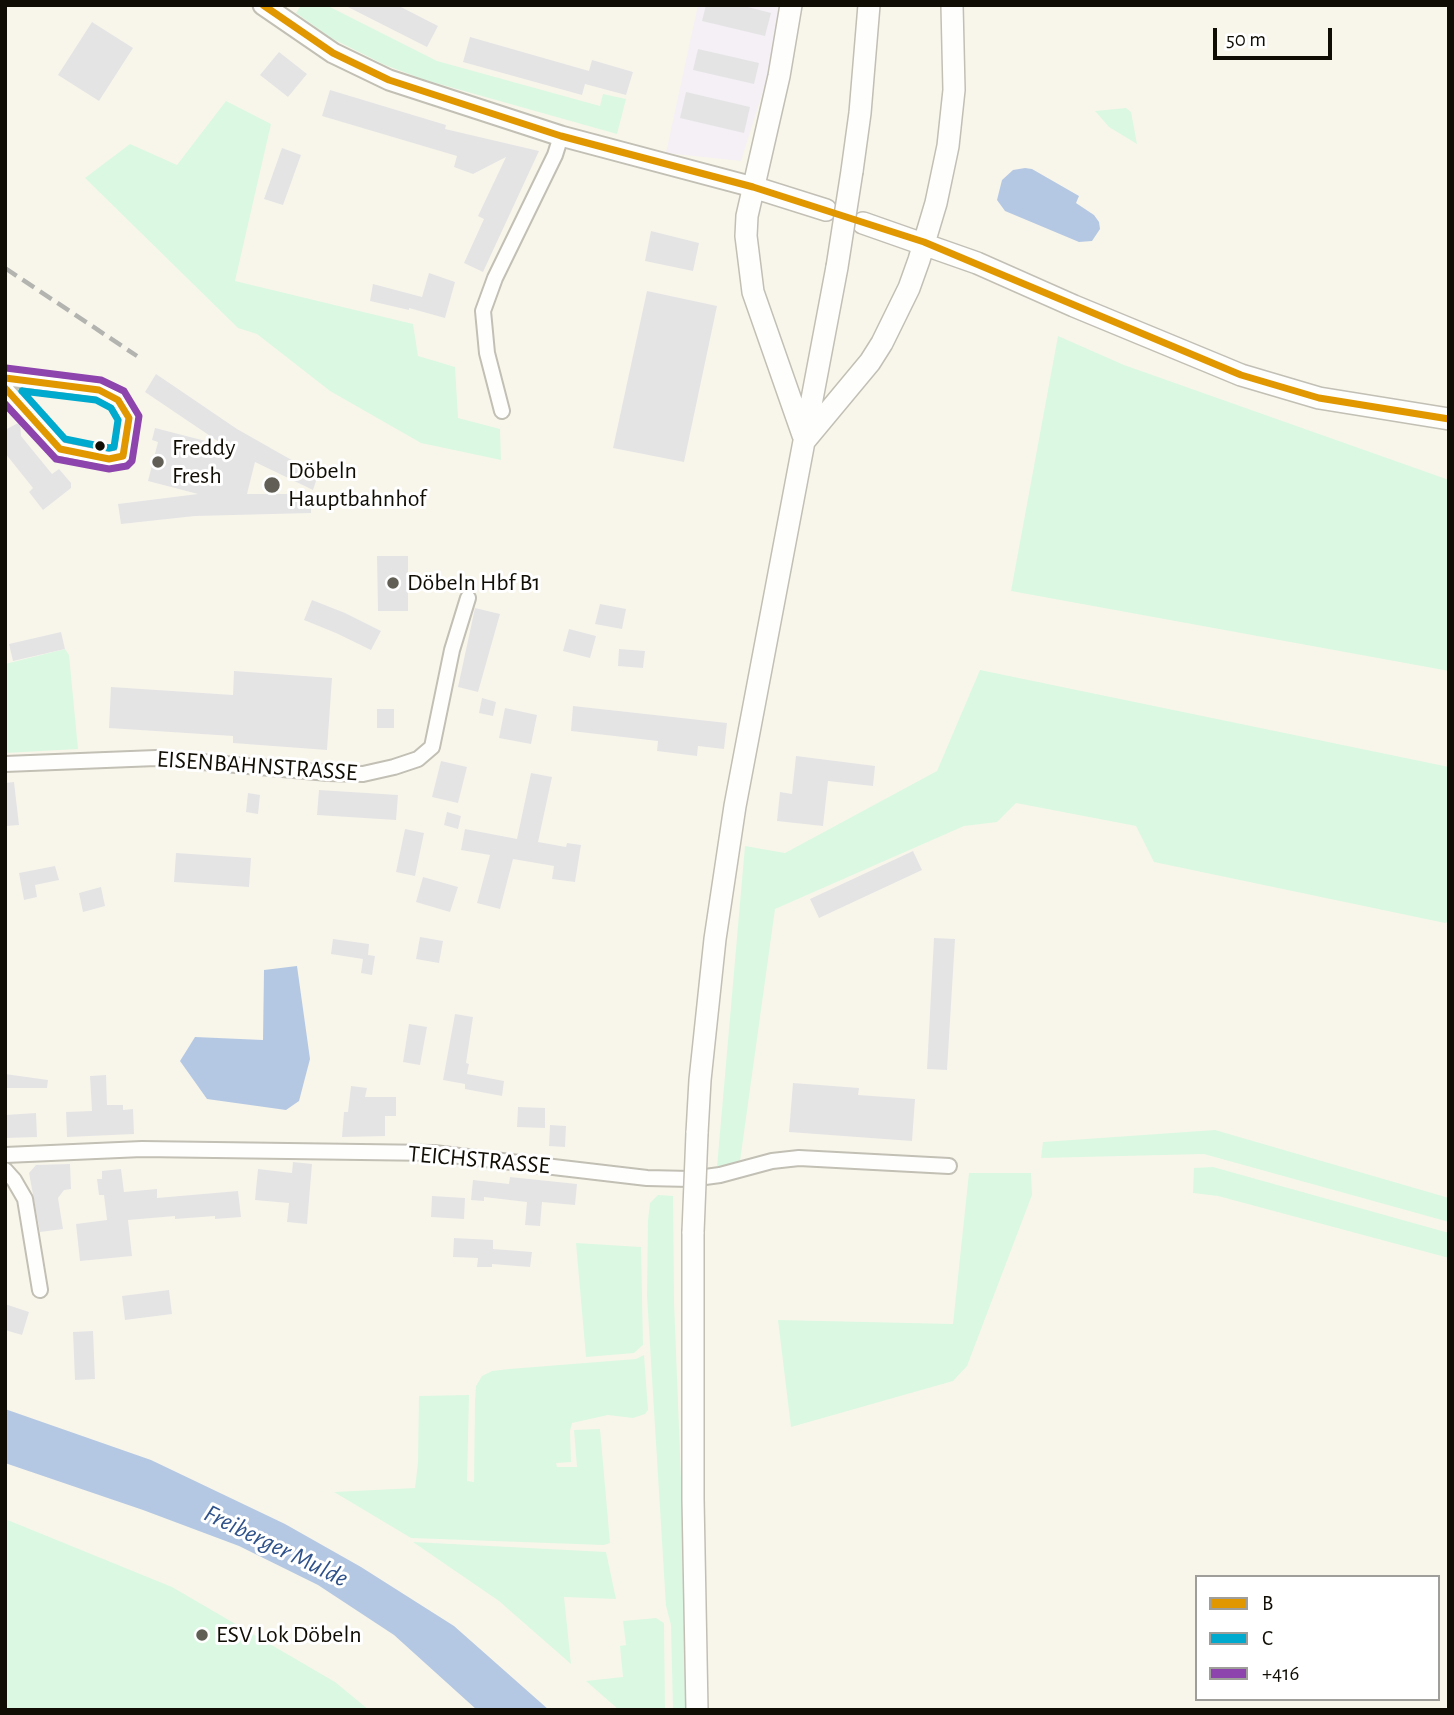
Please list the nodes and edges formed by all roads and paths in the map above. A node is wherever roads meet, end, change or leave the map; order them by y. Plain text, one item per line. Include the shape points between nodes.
1 (263, 5) edge
2 (791, 5) edge
3 (869, 5) edge
4 (952, 5) edge
5 (561, 136) junction
6 (753, 187) junction
7 (826, 210) dead end
8 (863, 223) dead end
9 (924, 242) junction
10 (9, 382) edge
11 (502, 411) dead end
12 (1449, 419) edge
13 (805, 440) junction
14 (468, 598) dead end
15 (5, 764) edge
16 (5, 1155) edge
17 (949, 1166) dead end
18 (5, 1170) edge
19 (40, 1290) dead end
20 (697, 1710) edge

1 - 5 main road via 360,68
2 - 6 main road
3 - 13 main road, bridge via 852,171
4 - 9 main road via 954,90 948,146
5 - 6 main road
5 - 11 street via 483,311 487,353
6 - 7 main road
6 - 13 main road via 746,236 753,292
8 - 9 main road
9 - 12 main road via 1241,375 1319,398
9 - 13 main road via 909,288 882,344
10 - 10 street via 60,449 109,459 123,457 129,418 118,400 99,390
13 - 20 main road, bridge via 735,806 711,976 696,1133 693,1499
14 - 15 street, EISENBAHNSTRASSE via 432,747 418,759 363,774 156,758
16 - 17 street, TEICHSTRASSE via 142,1149 434,1153 691,1179 799,1158
18 - 19 street via 25,1199

